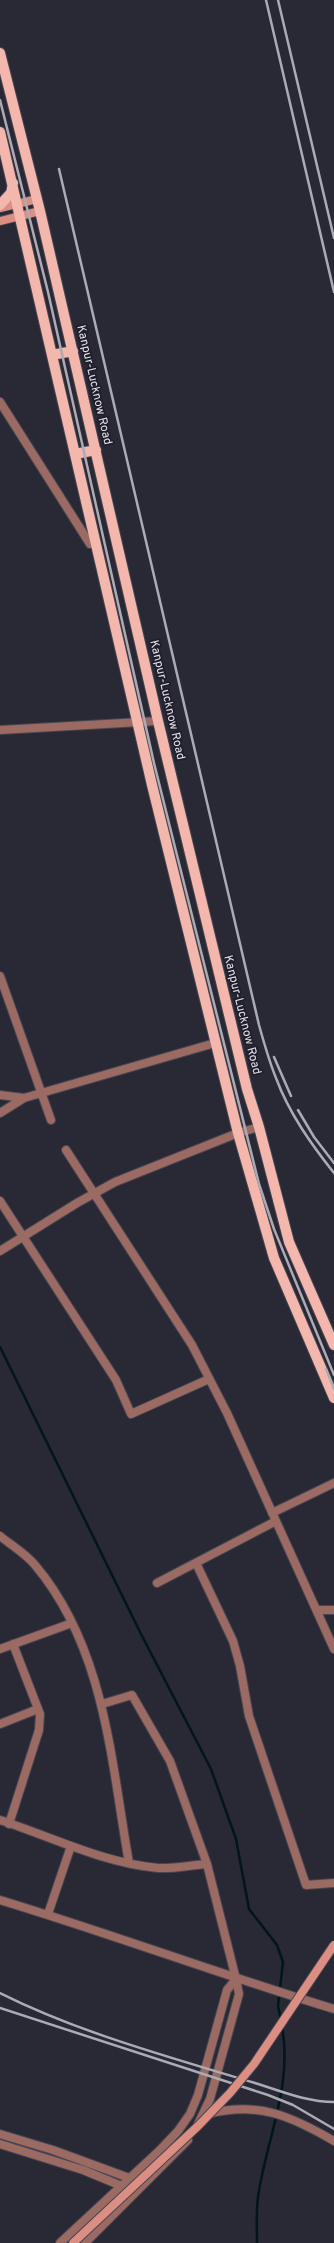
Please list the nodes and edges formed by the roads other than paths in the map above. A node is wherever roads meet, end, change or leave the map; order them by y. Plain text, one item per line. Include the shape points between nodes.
1 (0, 54) edge
2 (0, 132) edge
3 (13, 184) junction
4 (37, 199) junction
5 (18, 204) junction
6 (0, 205) edge
7 (0, 208) edge
8 (40, 210) junction
9 (20, 215) junction
10 (0, 221) edge
11 (73, 351) junction
12 (52, 355) junction
13 (0, 402) edge
14 (96, 450) junction
15 (75, 454) junction
16 (96, 544) junction
17 (158, 721) junction
18 (138, 722) junction
19 (0, 730) edge
20 (0, 976) edge
21 (215, 1043) junction
22 (41, 1093) junction
23 (0, 1095) edge
24 (24, 1098) junction
25 (0, 1113) edge
26 (51, 1120) dead end
27 (259, 1127) junction
28 (238, 1133) junction
29 (66, 1150) dead end
30 (95, 1193) junction
31 (0, 1201) edge
32 (24, 1236) junction
33 (0, 1251) edge
34 (334, 1345) edge
35 (209, 1378) junction
36 (334, 1398) edge
37 (334, 1483) edge
38 (274, 1517) junction
39 (0, 1536) edge
40 (196, 1563) junction
41 (157, 1583) dead end
42 (317, 1610) junction
43 (334, 1610) edge
44 (72, 1623) junction
45 (13, 1644) junction
46 (0, 1649) edge
47 (334, 1649) edge
48 (102, 1704) junction
49 (38, 1709) junction
50 (0, 1724) edge
51 (0, 1820) edge
52 (9, 1824) junction
53 (71, 1846) junction
54 (129, 1863) junction
55 (207, 1864) junction
56 (334, 1883) edge
57 (0, 1900) edge
58 (48, 1914) junction
59 (334, 1945) edge
60 (236, 1979) junction
61 (334, 2009) edge
62 (203, 2116) junction
63 (0, 2134) edge
64 (334, 2141) edge
65 (0, 2144) edge
66 (129, 2177) junction
67 (146, 2184) junction
68 (121, 2185) junction
69 (137, 2193) junction
70 (60, 2243) edge
71 (73, 2243) edge
72 (85, 2243) edge

1 - 4 main road, Kanpur-Lucknow Road
2 - 3 main road
3 - 5 main road
3 - 6 main road via 11,193
4 - 5 street
4 - 8 main road, Kanpur-Lucknow Road
5 - 7 street
5 - 9 main road
8 - 9 street
8 - 11 main road, Kanpur-Lucknow Road
9 - 10 street
9 - 12 main road
11 - 12 main road
11 - 14 main road, Kanpur-Lucknow Road
12 - 15 main road
13 - 16 street via 90,544
14 - 15 main road
14 - 17 main road, Kanpur-Lucknow Road
15 - 16 main road
16 - 18 main road
17 - 18 street
17 - 27 main road, Kanpur-Lucknow Road via 247,1089
18 - 19 street
18 - 21 main road
20 - 22 street
21 - 22 street
21 - 28 main road
22 - 24 street
22 - 26 street
23 - 24 street
24 - 25 street
27 - 28 street
27 - 34 main road, Kanpur-Lucknow Road via 289,1242
28 - 30 street via 115,1182
28 - 36 main road via 274,1258
29 - 30 street
30 - 32 street
30 - 35 street via 192,1345
31 - 32 street
32 - 33 street
32 - 35 street via 116,1380 131,1414
35 - 38 street
37 - 38 street
38 - 40 street
38 - 42 street
39 - 44 street via 34,1564 59,1597
40 - 41 street
40 - 56 street via 233,1641 249,1716 306,1885
42 - 43 street
42 - 47 street
44 - 45 street
44 - 48 street via 89,1660
45 - 46 street
45 - 49 street
48 - 54 street
48 - 55 street via 132,1695 170,1761
49 - 50 street
49 - 52 street via 39,1730
51 - 52 street
52 - 53 street
53 - 54 street
53 - 58 street
54 - 55 street via 159,1868
55 - 60 street
57 - 58 street
58 - 60 street
59 - 71 street, bridge via 254,2064 230,2093
60 - 61 street
60 - 62 street via 239,1994
60 - 66 street via 227,1990 198,2095 190,2114 178,2132
62 - 64 street via 237,2108 260,2111 286,2116
62 - 67 street via 189,2139
63 - 66 street
65 - 68 street via 83,2170
66 - 67 street
66 - 68 street
67 - 69 street
68 - 69 street
68 - 70 street
69 - 72 street

